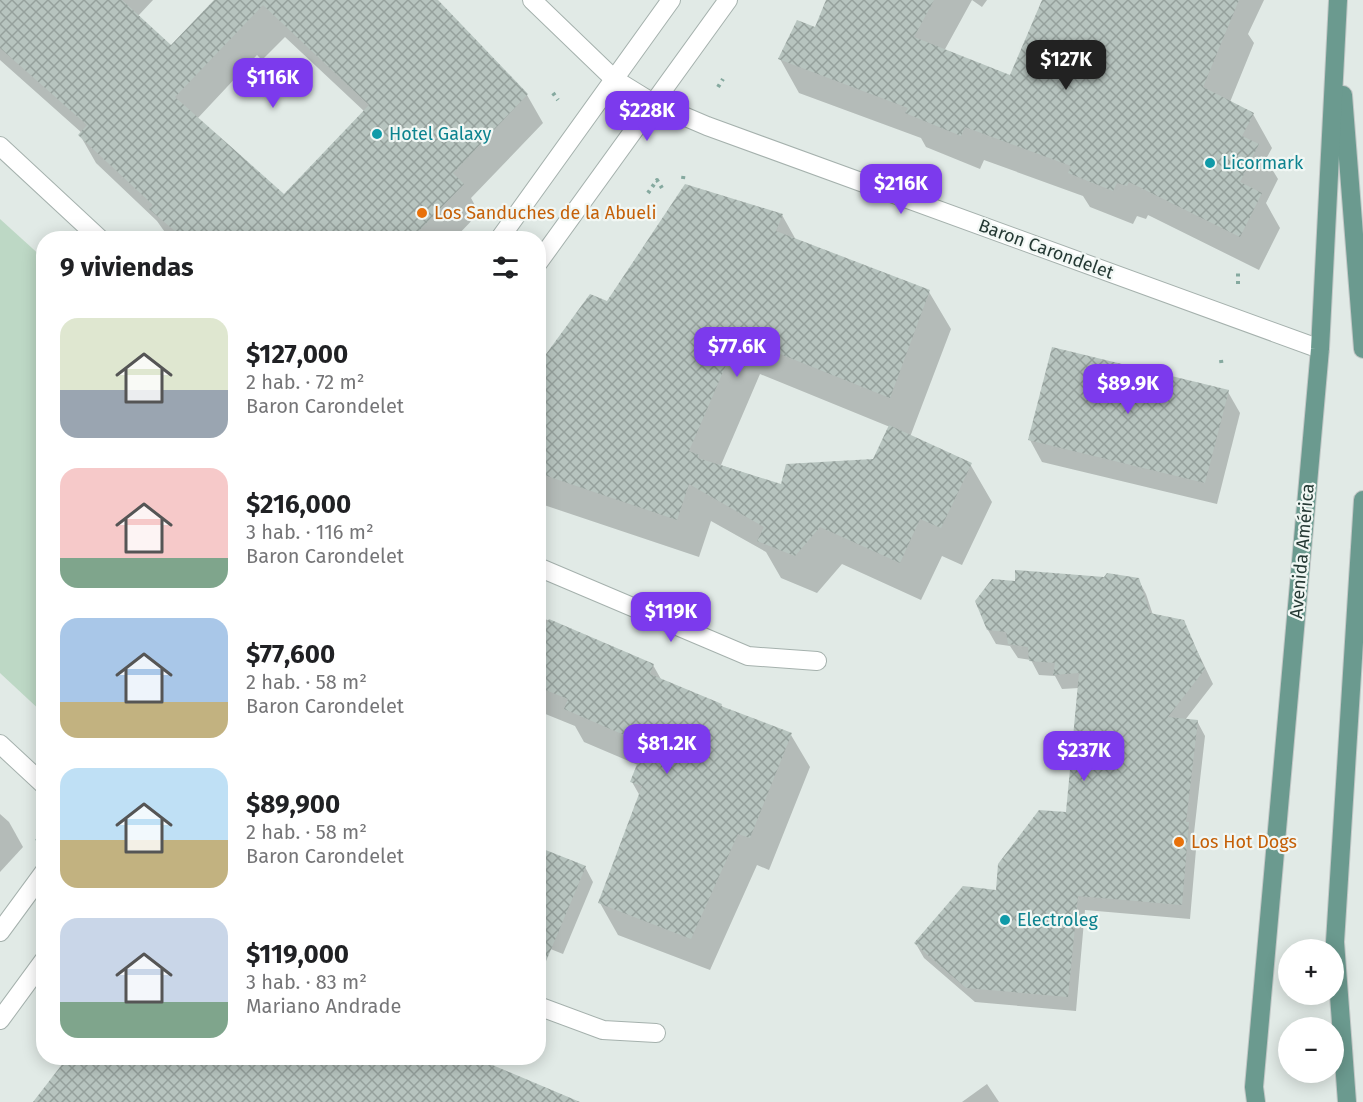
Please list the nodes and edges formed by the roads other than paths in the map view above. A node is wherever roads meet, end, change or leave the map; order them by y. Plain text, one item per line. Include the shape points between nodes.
1 (532, 0) edge
2 (671, 0) edge
3 (728, 0) edge
4 (1338, 0) edge
5 (1338, 22) junction
6 (614, 78) junction
7 (653, 103) junction
8 (0, 146) edge
9 (91, 231) edge
10 (505, 231) edge
11 (546, 252) edge
12 (1320, 349) junction
13 (1363, 349) edge
14 (1363, 500) edge
15 (546, 570) edge
16 (818, 661) dead end
17 (0, 744) edge
18 (36, 778) edge
19 (36, 883) edge
20 (0, 932) edge
21 (36, 971) edge
22 (546, 1009) edge
23 (0, 1020) edge
24 (656, 1032) dead end
25 (1256, 1102) edge
26 (1347, 1102) edge

1 - 6 street, Baron Carondelet
2 - 6 street
3 - 7 street
4 - 5 main road, Avenida América
5 - 12 main road, Avenida América
5 - 13 main road
6 - 7 street, Baron Carondelet
6 - 10 street
7 - 11 street
7 - 12 street, Baron Carondelet
8 - 9 street
12 - 25 main road, Avenida América via 1254,1087
14 - 26 main road via 1335,942
15 - 16 street via 748,656
17 - 18 street
19 - 20 street
21 - 23 street
22 - 24 street via 603,1030

